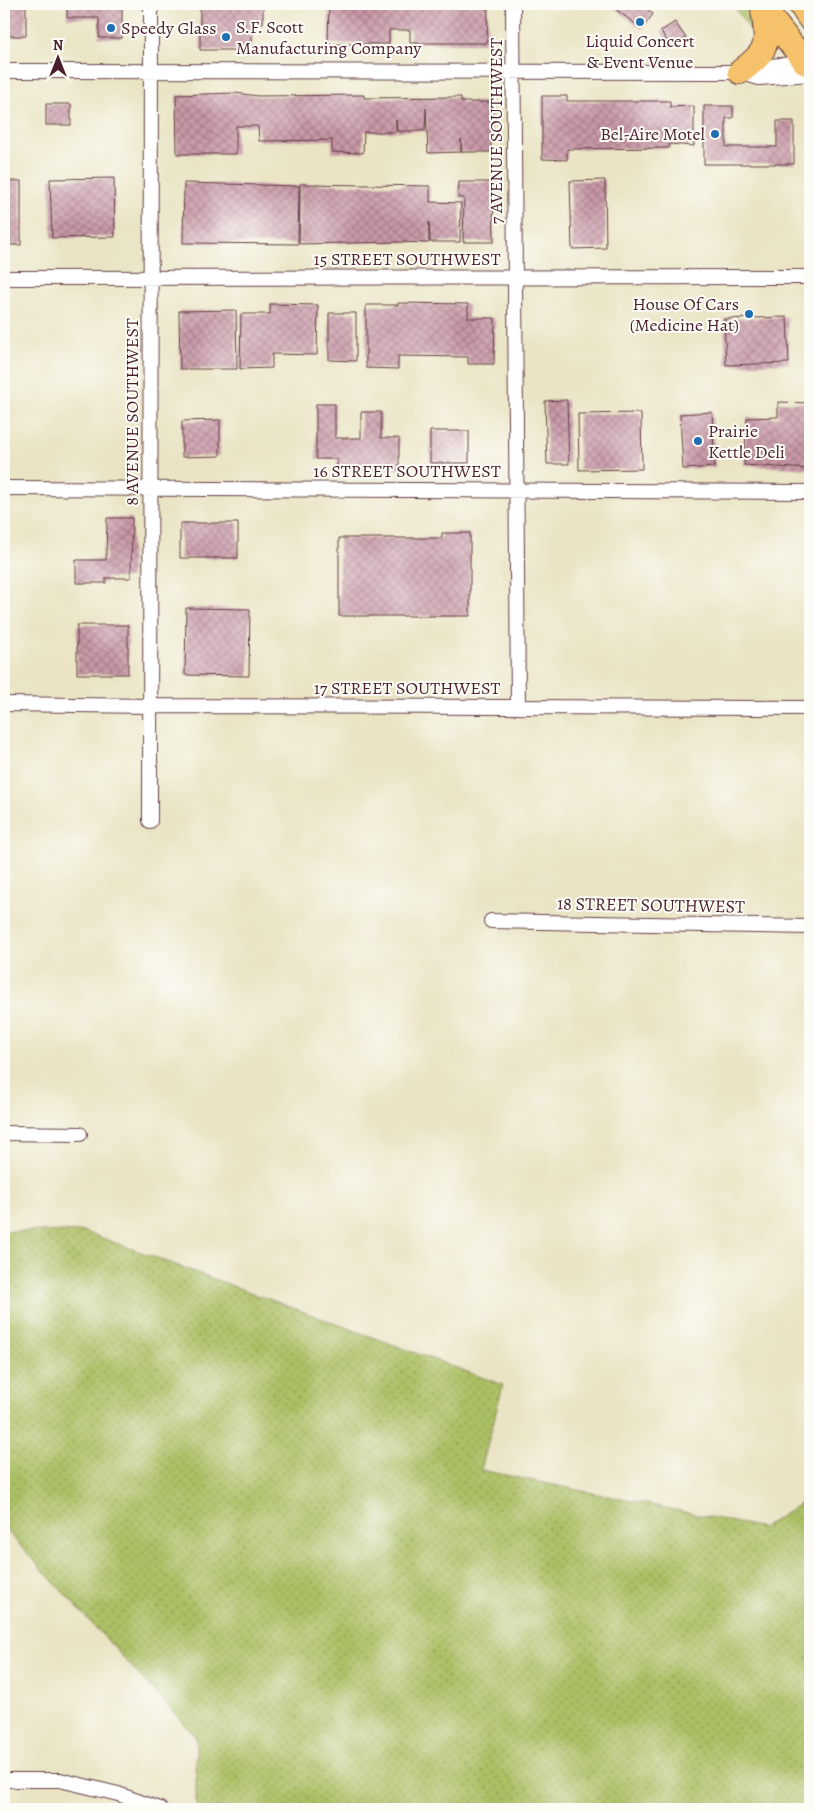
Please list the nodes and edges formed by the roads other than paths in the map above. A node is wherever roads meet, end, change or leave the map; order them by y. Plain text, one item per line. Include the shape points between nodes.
1 (151, 4) edge
2 (513, 4) edge
3 (800, 4) edge
4 (762, 6) edge
5 (810, 19) edge
6 (809, 67) edge
7 (4, 71) edge
8 (151, 71) junction
9 (514, 72) junction
10 (740, 72) junction
11 (515, 277) junction
12 (810, 277) edge
13 (4, 278) edge
14 (151, 278) junction
15 (4, 488) edge
16 (151, 489) junction
17 (517, 491) junction
18 (810, 492) edge
19 (4, 704) edge
20 (150, 706) junction
21 (518, 707) junction
22 (810, 708) edge
23 (150, 821) dead end
24 (491, 920) dead end
25 (810, 927) edge
26 (4, 1133) edge
27 (80, 1134) dead end
28 (4, 1780) edge
29 (160, 1809) edge

1 - 8 street, 8 AVENUE SOUTHWEST
2 - 9 street, 7 AVENUE SOUTHWEST
3 - 5 highway
4 - 6 highway
4 - 10 highway via 768,38 758,58
6 - 10 street via 757,67
7 - 8 street
8 - 9 street
8 - 14 street, 8 AVENUE SOUTHWEST
9 - 10 street
9 - 11 street, 7 AVENUE SOUTHWEST
11 - 12 street, 15 STREET SOUTHWEST
11 - 14 street, 15 STREET SOUTHWEST
11 - 17 street, 7 AVENUE SOUTHWEST
13 - 14 street, 15 STREET SOUTHWEST
14 - 16 street, 8 AVENUE SOUTHWEST
15 - 16 street, 16 STREET SOUTHWEST
16 - 17 street, 16 STREET SOUTHWEST
16 - 20 street, 8 AVENUE SOUTHWEST
17 - 18 street, 16 STREET SOUTHWEST
17 - 21 street, 7 AVENUE SOUTHWEST
19 - 20 street, 17 STREET SOUTHWEST
20 - 21 street, 17 STREET SOUTHWEST
20 - 23 street, 8 AVENUE SOUTHWEST
21 - 22 street, 17 STREET SOUTHWEST
24 - 25 street, 18 STREET SOUTHWEST
26 - 27 street
28 - 29 street via 60,1780 118,1794

